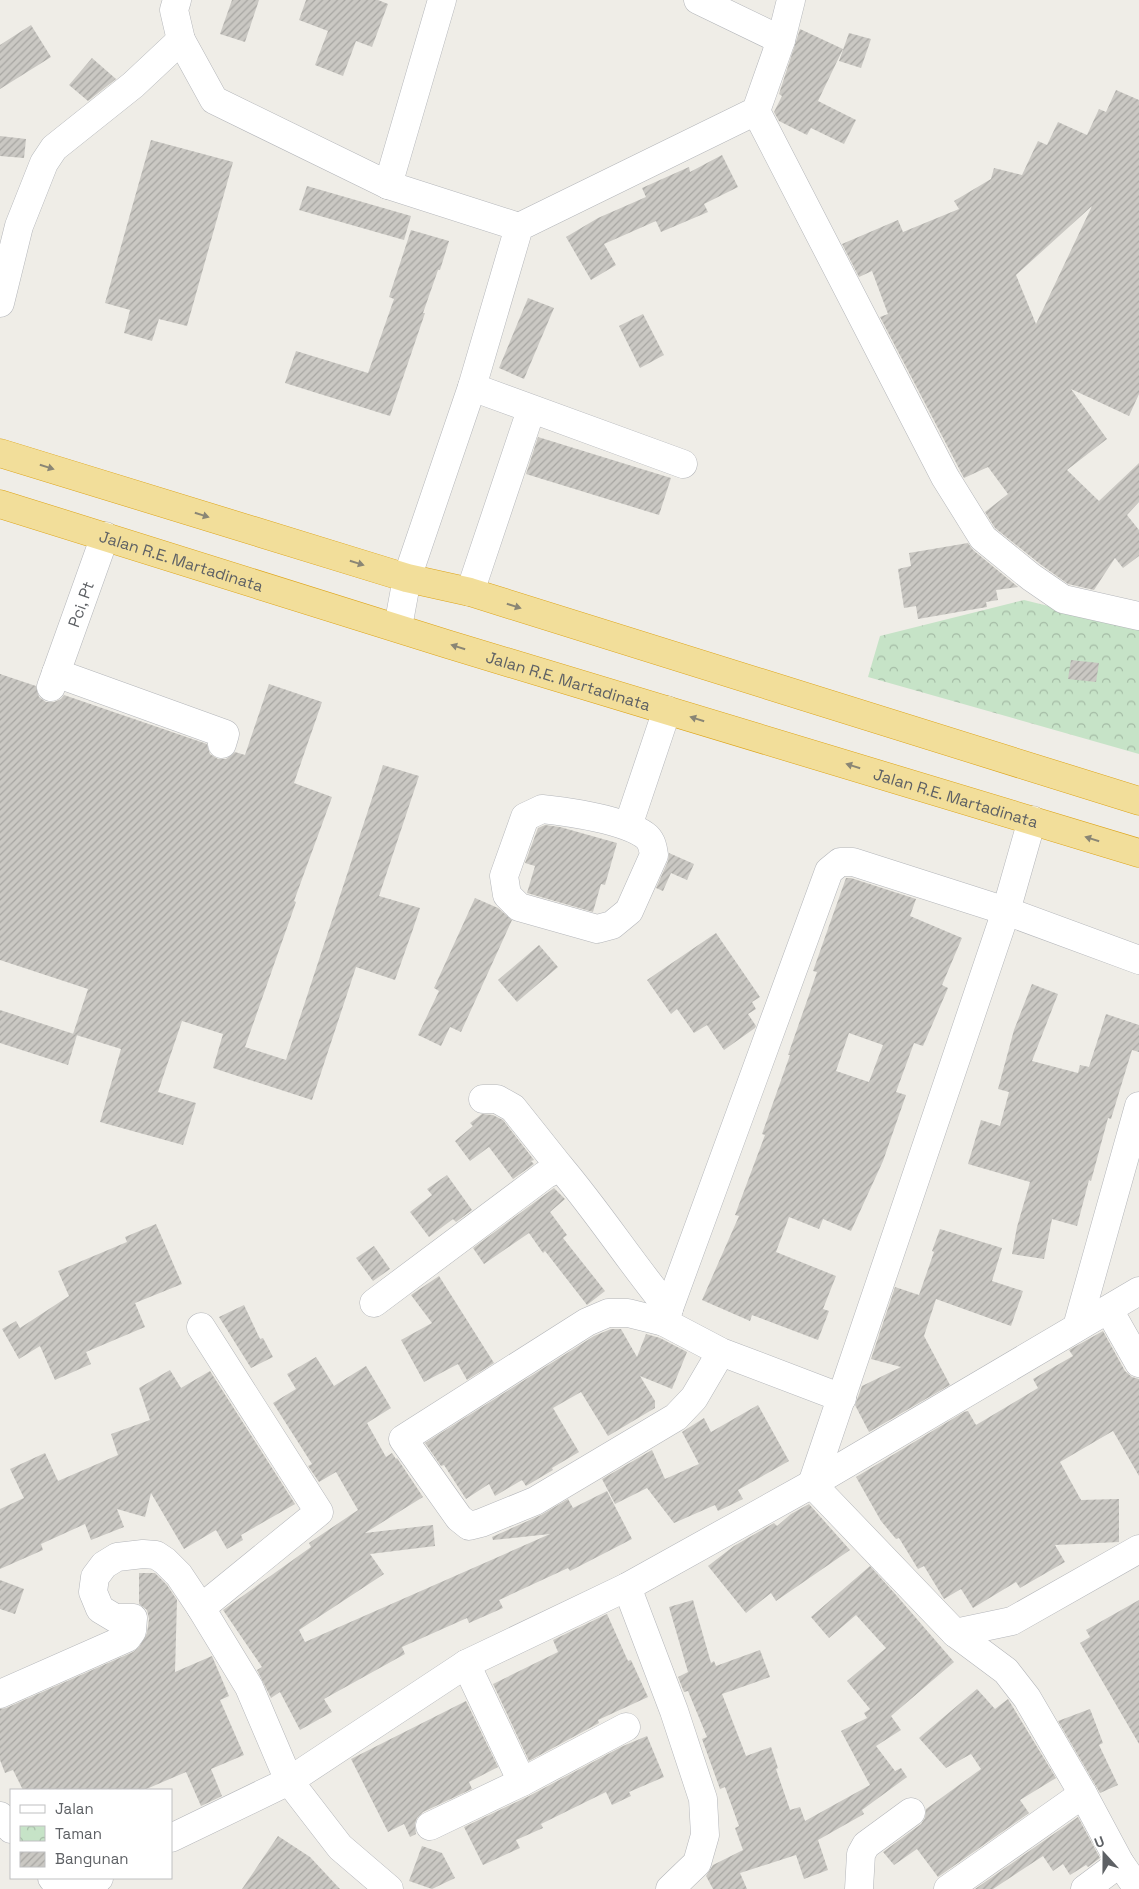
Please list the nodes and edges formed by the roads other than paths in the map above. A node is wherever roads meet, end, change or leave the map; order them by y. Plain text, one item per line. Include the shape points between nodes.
1 (177, 0) edge
2 (442, 0) edge
3 (698, 0) edge
4 (792, 0) edge
5 (182, 40) junction
6 (781, 40) junction
7 (756, 112) junction
8 (388, 185) junction
9 (9, 223) edge
10 (519, 227) junction
11 (0, 303) edge
12 (472, 387) junction
13 (531, 410) junction
14 (0, 452) edge
15 (683, 464) dead end
16 (0, 504) edge
17 (105, 536) junction
18 (407, 578) junction
19 (470, 592) junction
20 (1139, 616) edge
21 (398, 627) junction
22 (667, 710) junction
23 (222, 744) dead end
24 (1139, 801) edge
25 (1032, 820) junction
26 (628, 826) junction
27 (1139, 853) edge
28 (1006, 911) junction
29 (1139, 960) edge
30 (483, 1099) dead end
31 (1139, 1106) edge
32 (560, 1167) junction
33 (1139, 1291) edge
34 (374, 1303) dead end
35 (1109, 1310) junction
36 (667, 1316) junction
37 (201, 1327) dead end
38 (1077, 1327) junction
39 (721, 1352) junction
40 (1139, 1363) edge
41 (842, 1398) junction
42 (812, 1484) junction
43 (1139, 1549) edge
44 (627, 1587) junction
45 (201, 1608) junction
46 (955, 1633) junction
47 (466, 1664) junction
48 (0, 1694) edge
49 (626, 1727) dead end
50 (289, 1781) junction
51 (522, 1782) junction
52 (1083, 1794) junction
53 (911, 1812) dead end
54 (0, 1816) edge
55 (430, 1826) dead end
56 (10, 1828) edge
57 (172, 1838) edge
58 (1120, 1864) junction
59 (53, 1879) edge
60 (97, 1879) edge
61 (61, 1889) edge
62 (80, 1889) edge
63 (389, 1889) edge
64 (670, 1889) edge
65 (859, 1889) edge
66 (948, 1889) edge
67 (1085, 1889) edge
68 (1138, 1889) edge

1 - 5 street via 174,10
2 - 8 street
3 - 6 street
4 - 6 street
5 - 8 street via 214,100
5 - 9 street via 133,85 54,148
6 - 7 street
7 - 10 street
7 - 20 street via 945,478 983,538 1063,599
8 - 10 street
9 - 11 street
10 - 12 street
12 - 13 street
12 - 18 street
13 - 15 street
13 - 19 street
14 -> 18 highway
16 - 17 highway, Jalan R.E. Martadinata
17 - 21 highway, Jalan R.E. Martadinata
17 - 23 street, Pci, Pt via 54,680 130,707 225,734
18 - 19 highway
18 - 21 street
19 -> 24 highway
22 -> 21 highway, Jalan R.E. Martadinata
25 -> 22 highway, Jalan R.E. Martadinata
22 - 26 street
27 -> 25 highway, Jalan R.E. Martadinata
25 - 28 street
26 - 26 street via 542,809 525,817 504,876 507,895 520,907 597,929 612,925 629,911 654,855 653,845 647,838
28 - 29 street
28 - 36 street via 853,862 840,862 829,872
28 - 41 street
30 - 32 street via 497,1099 513,1108
31 - 38 street
32 - 34 street
32 - 36 street via 644,1278
33 - 35 street
35 - 38 street
35 - 40 street
36 - 39 street
36 - 39 street via 608,1313 587,1322 403,1439 459,1518 469,1526 481,1523 535,1501 676,1417 694,1398
37 - 45 street via 319,1512
38 - 42 street
39 - 41 street
41 - 42 street
42 - 44 street
42 - 46 street
43 - 46 street via 1012,1621
44 - 47 street
44 - 64 street via 703,1799 705,1835 697,1863
45 - 48 street via 178,1575 156,1555 117,1557 104,1565 95,1577 93,1592 106,1613 115,1618 133,1618 132,1631 126,1638
45 - 50 street via 249,1687
46 - 52 street via 1006,1671 1027,1698
47 - 50 street
47 - 51 street
49 - 51 street
50 - 57 street
50 - 63 street via 340,1847
51 - 55 street
52 - 58 street
52 - 66 street
53 - 65 street via 866,1845 860,1854
54 - 56 street
58 - 67 street
58 - 68 street
59 - 61 street
60 - 62 street

